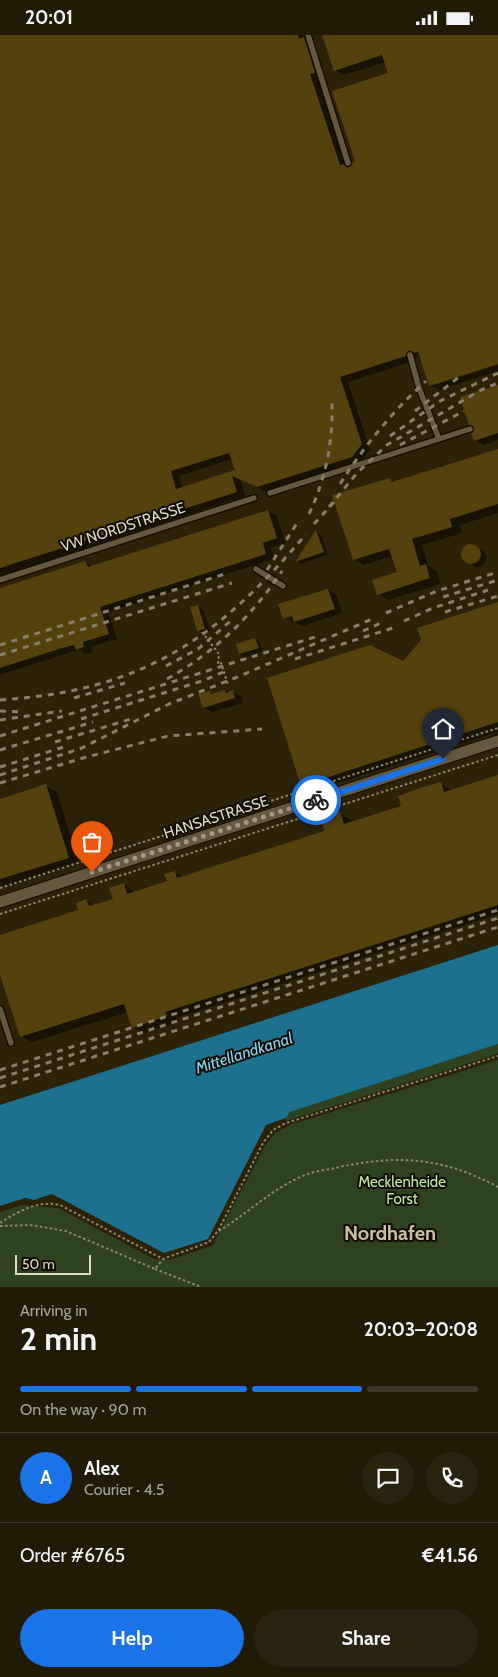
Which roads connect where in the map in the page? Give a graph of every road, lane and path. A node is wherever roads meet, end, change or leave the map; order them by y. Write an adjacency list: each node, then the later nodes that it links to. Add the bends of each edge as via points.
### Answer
1 (308, 35): 2 (lane)
2 (348, 163)
3 (410, 355): 5 (lane)
4 (470, 429): 5 (lane)
5 (439, 439): 6 (lane)
6 (270, 493)
7 (254, 498): 9 (lane, VW NORDSTRASSE)
8 (256, 569): 10 (lane)
9 (0, 580)
10 (283, 586)
11 (202, 632): 12 (path, via 220,654 218,664 221,663)
12 (228, 685)
13 (498, 728): 16 (path)
14 (498, 741): 17 (street, HANSASTRASSE)
15 (498, 755): 18 (path)
16 (0, 887)
17 (0, 902)
18 (0, 915)
19 (0, 1009): 20 (lane)
20 (11, 1043)
21 (498, 1056): 25 (path, via 286,1123 273,1130 263,1143)
22 (498, 1187): 25 (path, via 452,1167 411,1159 356,1163 306,1175 266,1197)
23 (0, 1223): 26 (path, via 14,1213 39,1203 55,1204)
24 (0, 1226): 27 (path, via 30,1225 66,1231)
25 (218, 1231): 26 (path, via 204,1246)
26 (163, 1259): 27 (path)
27 (155, 1269): 28 (path)
28 (201, 1287)

